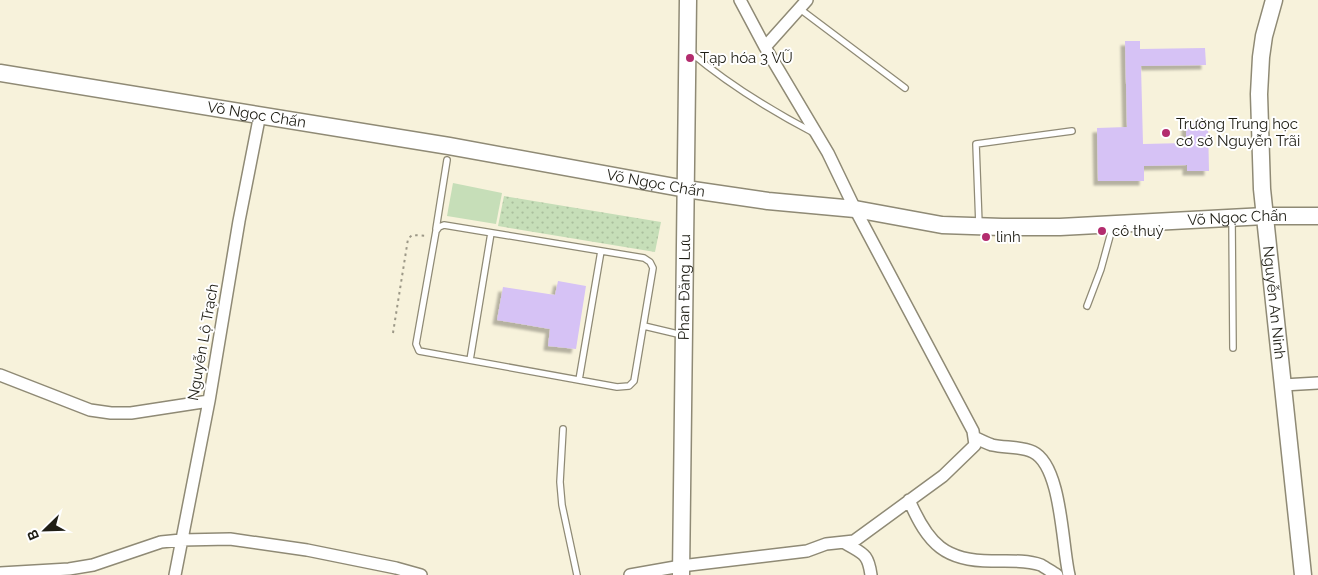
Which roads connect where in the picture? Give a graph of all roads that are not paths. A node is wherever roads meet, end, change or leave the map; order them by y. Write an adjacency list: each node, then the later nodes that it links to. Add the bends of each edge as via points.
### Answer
1 (688, 0): 6 (street, Phan Đăng Lưu)
2 (740, 0): 5 (street)
3 (1274, 0): 15 (street, Nguyễn An Ninh, via 1264,36 1259,94)
4 (803, 4): 5 (street); 8 (lane)
5 (765, 47): 11 (street)
6 (687, 50): 11 (lane, via 771,110); 13 (street, Phan Đăng Lưu)
7 (0, 73): 9 (street, Võ Ngọc Chấn)
8 (905, 88)
9 (260, 114): 13 (street, Võ Ngọc Chấn); 32 (street, Nguyễn Lộ Trạch)
10 (1072, 131): 19 (lane, via 976,144)
11 (818, 135): 14 (street)
12 (447, 160): 21 (lane)
13 (686, 189): 14 (street, Võ Ngọc Chấn); 25 (street, Phan Đăng Lưu)
14 (855, 209): 19 (street, Võ Ngọc Chấn, via 942,225); 34 (street)
15 (1264, 216): 16 (street, Võ Ngọc Chấn); 17 (street, Võ Ngọc Chấn); 31 (street, Nguyễn An Ninh)
16 (1318, 216)
17 (1232, 218): 18 (street, Võ Ngọc Chấn); 26 (lane)
18 (1113, 225): 19 (street, Võ Ngọc Chấn); 23 (lane, via 1102,269)
19 (979, 227)
20 (491, 233): 21 (lane, via 444,225); 22 (lane); 27 (lane)
21 (435, 234): 27 (lane, via 416,344 419,351)
22 (601, 251): 24 (lane, via 644,258 650,262 653,268); 29 (lane)
23 (1087, 306)
24 (644, 326): 25 (lane); 29 (lane, via 634,381 629,386)
25 (684, 335): 38 (street, Phan Đăng Lưu)
26 (1233, 348)
27 (470, 360): 29 (lane)
28 (0, 375): 32 (street, via 90,410 111,413)
29 (579, 380)
30 (1318, 383): 31 (street)
31 (1283, 385): 47 (street, Nguyễn An Ninh)
32 (209, 401): 36 (street, Nguyễn Lộ Trạch)
33 (563, 429): 42 (lane, via 562,505)
34 (974, 437): 35 (street, via 975,445 943,476); 46 (street, via 992,445 1034,452 1042,459 1056,491)
35 (909, 500): 37 (street, via 854,541); 45 (street, via 923,530 949,554 980,561 1040,565)
36 (181, 540): 39 (street, via 156,543 93,565); 40 (street, Nguyễn Lộ Trạch); 41 (street, via 230,539 297,548)
37 (845, 543): 38 (street); 44 (street, via 864,554 869,561)
38 (681, 570): 43 (street)
39 (0, 573)
40 (175, 575)
41 (421, 575)
42 (577, 575)
43 (630, 575)
44 (871, 575)
45 (1057, 575)
46 (1069, 575)
47 (1303, 575)

